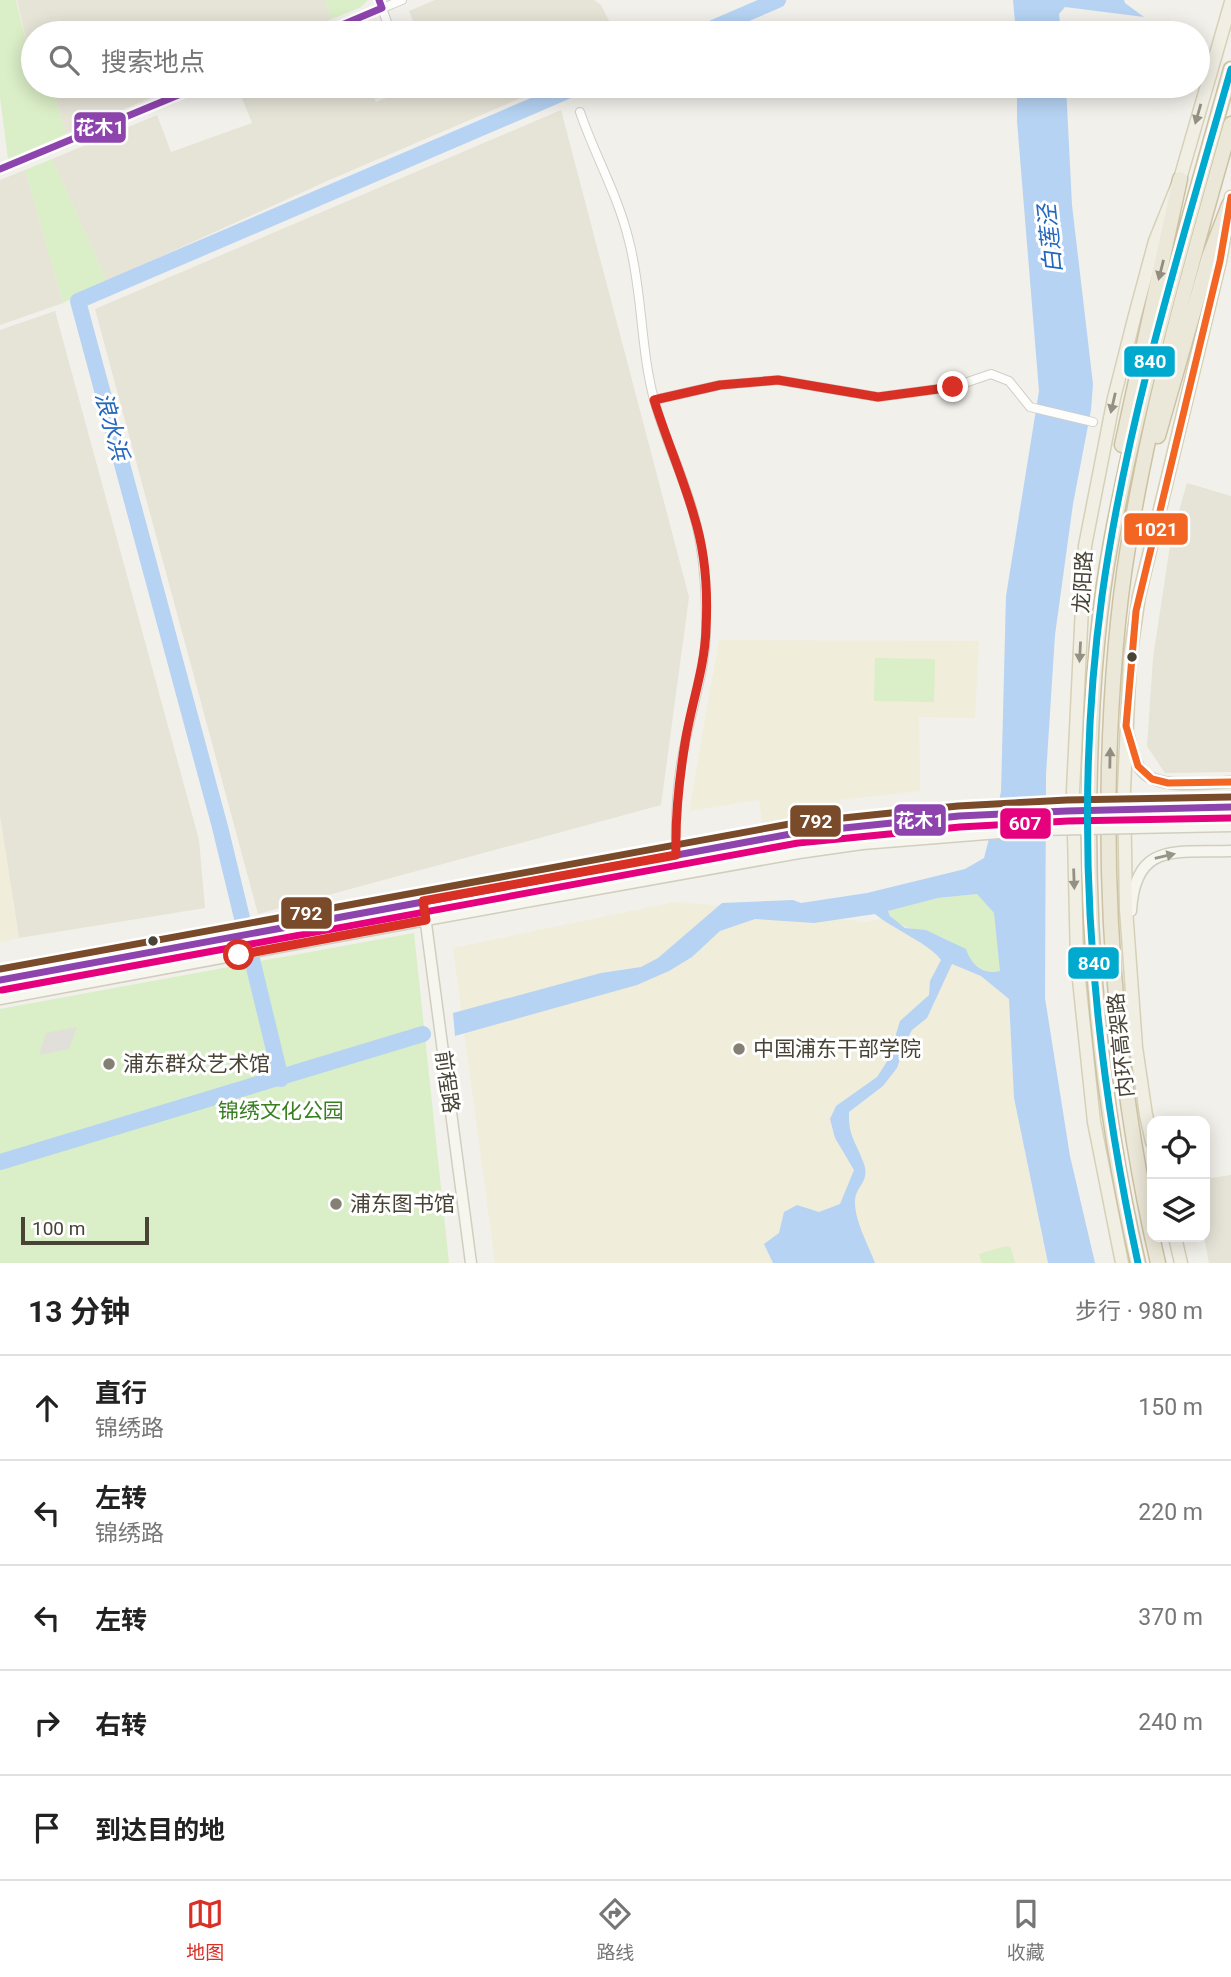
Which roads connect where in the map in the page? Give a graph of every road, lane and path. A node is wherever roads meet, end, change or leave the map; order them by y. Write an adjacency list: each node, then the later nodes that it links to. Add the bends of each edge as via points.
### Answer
1 (402, 0): 3 (street)
2 (1231, 2): 7 (main road, 龙阳路, one-way to 7)
3 (380, 4): 4 (street); 5 (street)
4 (347, 21)
5 (386, 21)
6 (1231, 69): 14 (highway, 内环高架路)
7 (1210, 75)
8 (171, 98): 12 (street)
9 (1203, 98): 13 (main road, 龙阳路, one-way to 13)
10 (580, 112): 16 (street, via 617,197 630,242)
11 (1231, 124): 14 (highway, 内环高架路)
12 (0, 169)
13 (1180, 179): 18 (highway, one-way to 18, via 1128,411); 37 (main road, 龙阳路, one-way to 37, via 1155,241 1134,319 1098,471 1084,559 1073,791 1076,949 1094,1122)
14 (1204, 193): 18 (highway, 内环高架路, via 1147,378); 19 (highway, 内环高架路)
15 (1230, 202): 19 (highway, via 1209,257); 20 (main road, via 1136,611)
16 (654, 400): 17 (street, via 720,385 778,380 878,397 953,387 990,374 1009,381 1030,407); 25 (street, via 695,518 705,572 706,629 701,676 685,741)
17 (1093, 422)
18 (1111, 543): 38 (highway, 内环高架路, via 1091,724 1090,912 1110,1119)
19 (1128, 545): 32 (highway, 内环高架路, one-way to 19, via 1116,1005 1108,861 1113,673)
20 (1126, 726): 21 (main road, via 1139,766 1152,779); 29 (main road, via 1124,860)
21 (1231, 782)
22 (1231, 807): 25 (main road, bridge, via 1036,810 859,824)
23 (1231, 826): 27 (main road, bridge, via 920,837 799,853)
24 (1231, 851): 29 (main road, one-way to 24, via 1133,887 1142,868 1164,854)
25 (676, 855): 26 (main road)
26 (423, 901): 27 (main road, 前程路); 28 (main road)
27 (426, 920): 30 (main road); 36 (main road, 前程路)
28 (0, 980)
29 (1130, 981): 31 (main road)
30 (0, 999)
31 (1147, 1116)
32 (1138, 1168): 33 (highway); 39 (highway, 内环高架路)
33 (1147, 1199)
34 (1160, 1242): 40 (highway)
35 (1176, 1242): 41 (main road)
36 (471, 1263)
37 (1122, 1263)
38 (1138, 1263)
39 (1158, 1263)
40 (1166, 1263)
41 (1181, 1263)

